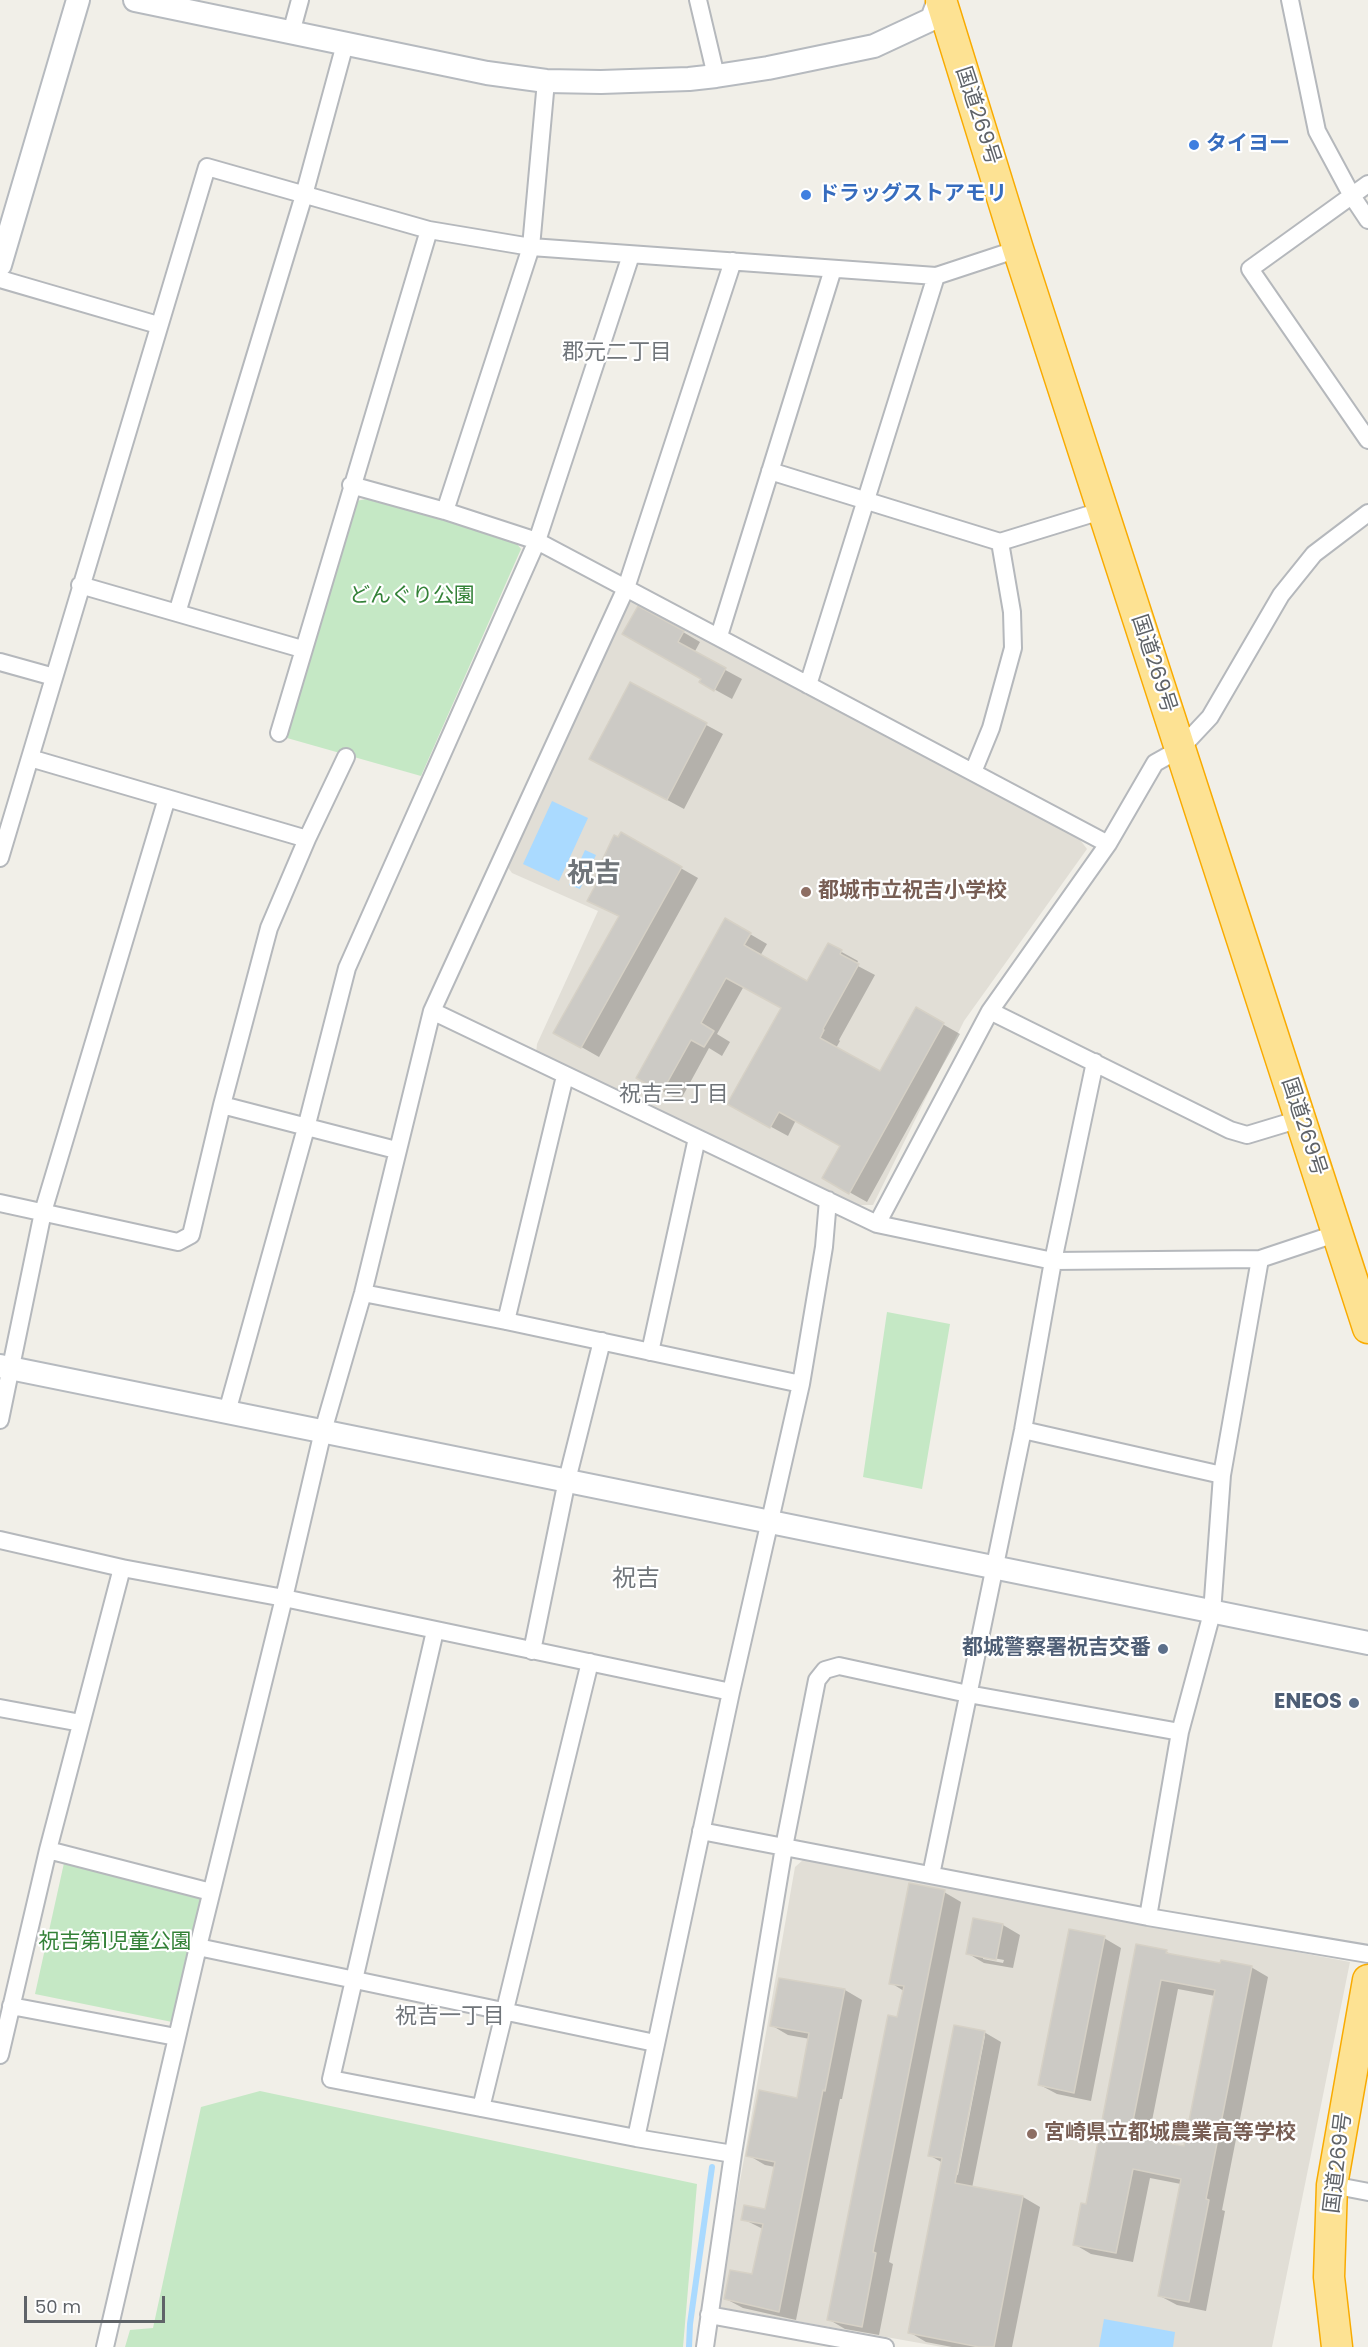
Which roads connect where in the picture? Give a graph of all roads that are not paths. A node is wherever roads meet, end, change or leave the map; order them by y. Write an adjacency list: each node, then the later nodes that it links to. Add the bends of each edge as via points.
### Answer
1 (78, 0): 20 (street)
2 (135, 0): 7 (street)
3 (300, 0): 7 (street)
4 (698, 0): 9 (street)
5 (940, 0): 9 (street, via 932,19 874,46); 17 (highway, 国道269号)
6 (1290, 0): 13 (street, via 1317,131)
7 (291, 33): 8 (street)
8 (345, 44): 10 (street); 12 (street)
9 (716, 76): 10 (street, via 654,81)
10 (546, 81): 16 (street)
11 (1368, 184): 13 (street)
12 (304, 195): 15 (street); 24 (street, via 207,167); 36 (street)
13 (1352, 196): 14 (street); 25 (street, via 1250,269)
14 (1368, 220)
15 (429, 230): 16 (street); 27 (street)
16 (531, 247): 18 (street); 30 (street)
17 (1018, 249): 22 (street); 29 (highway, 国道269号)
18 (631, 255): 19 (street); 32 (street)
19 (733, 261): 21 (street); 35 (street)
20 (0, 266)
21 (833, 269): 22 (street); 26 (street)
22 (936, 276): 28 (street)
23 (0, 279): 24 (street)
24 (158, 325): 34 (street)
25 (1368, 440)
26 (770, 471): 28 (street); 37 (street)
27 (351, 486): 30 (street); 38 (street)
28 (866, 502): 33 (street); 41 (street)
29 (1104, 510): 33 (street); 43 (highway, 国道269号)
30 (445, 512): 32 (street)
31 (1368, 513): 43 (street, via 1314,554 1281,595 1210,717)
32 (537, 541): 35 (street); 57 (street, via 347,968)
33 (1000, 542): 46 (street, via 1012,612 1013,648 992,728)
34 (81, 585): 36 (street); 40 (street)
35 (626, 588): 37 (street); 51 (street)
36 (177, 613): 38 (street)
37 (719, 636): 41 (street)
38 (302, 650): 42 (street)
39 (0, 662): 40 (street)
40 (54, 678): 45 (street)
41 (808, 685): 46 (street)
42 (279, 733)
43 (1180, 749): 49 (street, via 1155,763); 56 (highway, 国道269号)
44 (346, 757): 48 (street)
45 (30, 758): 47 (street); 50 (street)
46 (973, 772): 49 (street)
47 (167, 798): 48 (street); 62 (street)
48 (307, 839): 55 (street, via 269,928)
49 (1108, 844): 52 (street)
50 (0, 858)
51 (432, 1011): 54 (street); 59 (street)
52 (990, 1011): 53 (street); 63 (street)
53 (1095, 1062): 56 (street, via 1230,1130 1247,1134); 66 (street)
54 (565, 1076): 58 (street); 68 (street)
55 (222, 1105): 57 (street); 62 (street, via 190,1235 178,1242)
56 (1300, 1119): 64 (highway, 国道269号)
57 (306, 1128): 59 (street); 74 (street)
58 (697, 1138): 60 (street); 71 (street)
59 (396, 1150): 67 (street)
60 (828, 1200): 63 (street); 73 (street)
61 (0, 1203): 62 (street)
62 (43, 1212): 72 (street)
63 (877, 1224): 66 (street)
64 (1338, 1233): 65 (street); 69 (highway, 国道269号)
65 (1260, 1259): 66 (street); 78 (street)
66 (1053, 1261): 76 (street)
67 (363, 1293): 68 (street); 77 (street)
68 (506, 1321): 70 (street)
69 (1368, 1328)
70 (602, 1341): 71 (street); 79 (street)
71 (650, 1352): 73 (street)
72 (5, 1368): 74 (street); 75 (street)
73 (801, 1384): 80 (street)
74 (227, 1412): 77 (street)
75 (0, 1420)
76 (1023, 1430): 78 (street); 83 (street)
77 (323, 1431): 79 (street); 84 (street)
78 (1222, 1475): 85 (street)
79 (567, 1480): 80 (street); 88 (street)
80 (769, 1523): 83 (street); 90 (street)
81 (0, 1540): 82 (street)
82 (122, 1568): 84 (street); 93 (street)
83 (994, 1568): 85 (street); 91 (street)
84 (284, 1598): 86 (street); 99 (street)
85 (1212, 1613): 87 (street); 94 (street)
86 (435, 1631): 88 (street); 103 (street)
87 (1368, 1643)
88 (532, 1651): 89 (street)
89 (590, 1662): 90 (street); 106 (street)
90 (731, 1692): 95 (street)
91 (968, 1694): 94 (street); 96 (street, via 839,1666 825,1670 817,1680); 98 (street)
92 (0, 1708): 93 (street)
93 (81, 1723): 97 (street)
94 (1180, 1732): 100 (street)
95 (701, 1831): 96 (street); 108 (street)
96 (784, 1847): 98 (street); 112 (street)
97 (48, 1850): 99 (street); 105 (street)
98 (931, 1875): 100 (street)
99 (211, 1892): 101 (street)
100 (1148, 1917): 102 (street)
101 (198, 1947): 103 (street); 107 (street)
102 (1368, 1954)
103 (353, 1980): 106 (street); 110 (street, via 331,2079)
104 (1368, 1980): 113 (highway, 国道269号)
105 (11, 2006): 107 (street); 109 (street)
106 (504, 2011): 108 (street); 110 (street)
107 (176, 2037): 116 (street)
108 (655, 2043): 111 (street)
109 (0, 2055)
110 (481, 2108): 111 (street)
111 (636, 2138): 112 (street)
112 (733, 2154): 115 (street)
113 (1332, 2185): 114 (street); 119 (highway, 国道269号, via 1329,2277)
114 (1368, 2192)
115 (709, 2315): 117 (street); 118 (street)
116 (105, 2347)
117 (705, 2347)
118 (885, 2347)
119 (1337, 2347)

